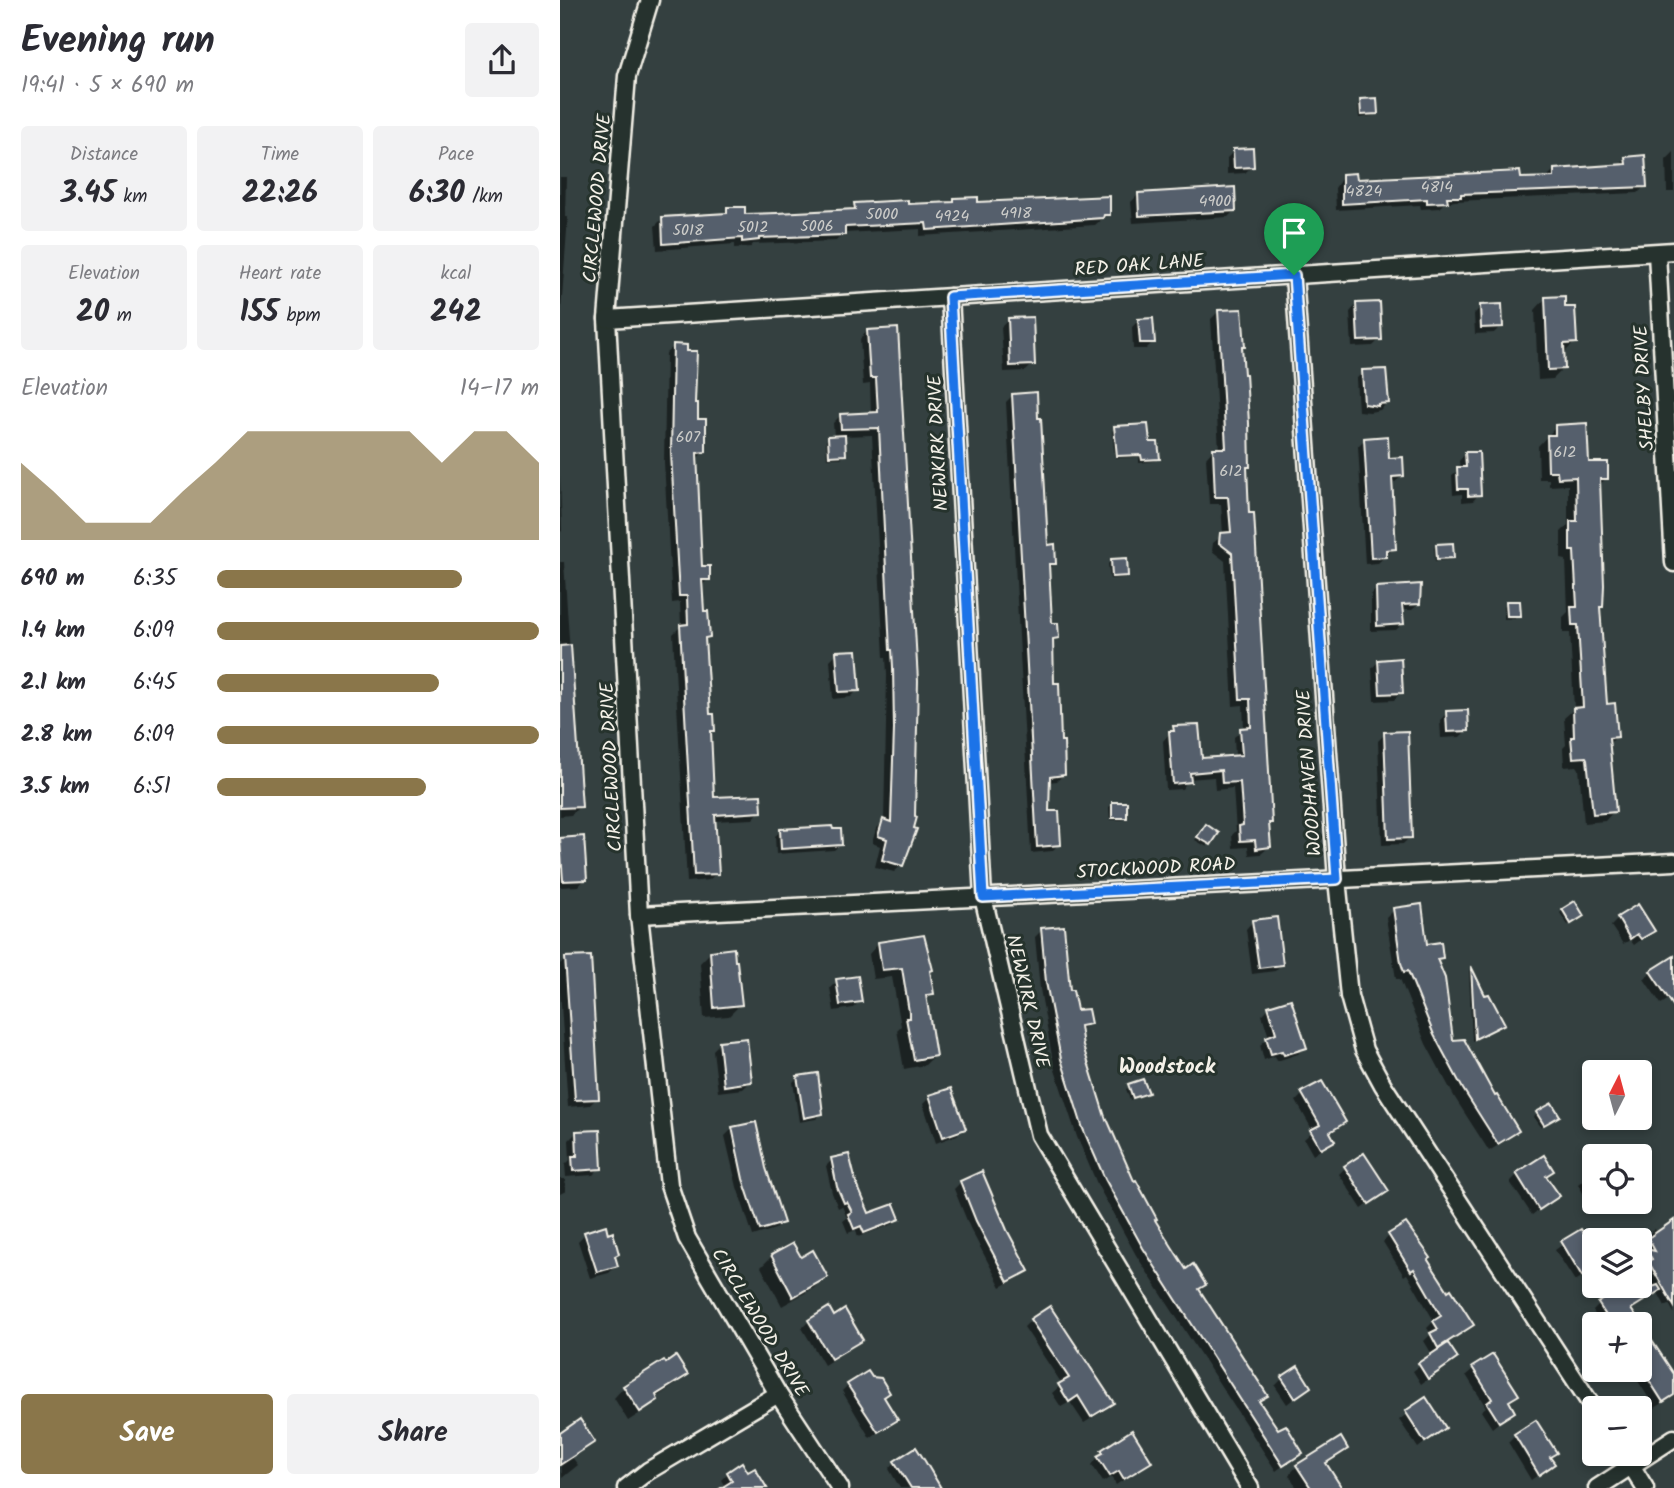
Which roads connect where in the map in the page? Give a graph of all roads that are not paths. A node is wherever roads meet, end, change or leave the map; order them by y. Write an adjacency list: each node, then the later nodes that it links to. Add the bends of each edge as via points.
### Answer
1 (650, 0): 6 (street, CIRCLEWOOD DRIVE, via 627,76)
2 (1674, 251): 3 (street, RED OAK LANE)
3 (1657, 253): 4 (street, RED OAK LANE); 7 (street, SHELBY DRIVE)
4 (1294, 275): 5 (street, RED OAK LANE); 9 (street, WOODHAVEN DRIVE)
5 (950, 297): 6 (street, RED OAK LANE); 10 (street, NEWKIRK DRIVE)
6 (607, 319): 11 (street, CIRCLEWOOD DRIVE)
7 (1674, 563)
8 (1674, 862): 9 (street, STOCKWOOD ROAD)
9 (1337, 879): 10 (street, STOCKWOOD ROAD); 13 (street, WOODHAVEN DRIVE, via 1349,996 1364,1050)
10 (983, 897): 11 (street, STOCKWOOD ROAD); 20 (street, NEWKIRK DRIVE, via 1039,1135)
11 (639, 915): 12 (street, CIRCLEWOOD DRIVE, via 669,1185 687,1238)
12 (778, 1394): 18 (street); 19 (street, CIRCLEWOOD DRIVE)
13 (1586, 1396)
14 (1674, 1438): 15 (street)
15 (1652, 1449)
16 (1622, 1466): 21 (street)
17 (1631, 1466): 22 (street)
18 (626, 1488)
19 (840, 1488)
20 (1250, 1488)
21 (1597, 1488)
22 (1645, 1488)

